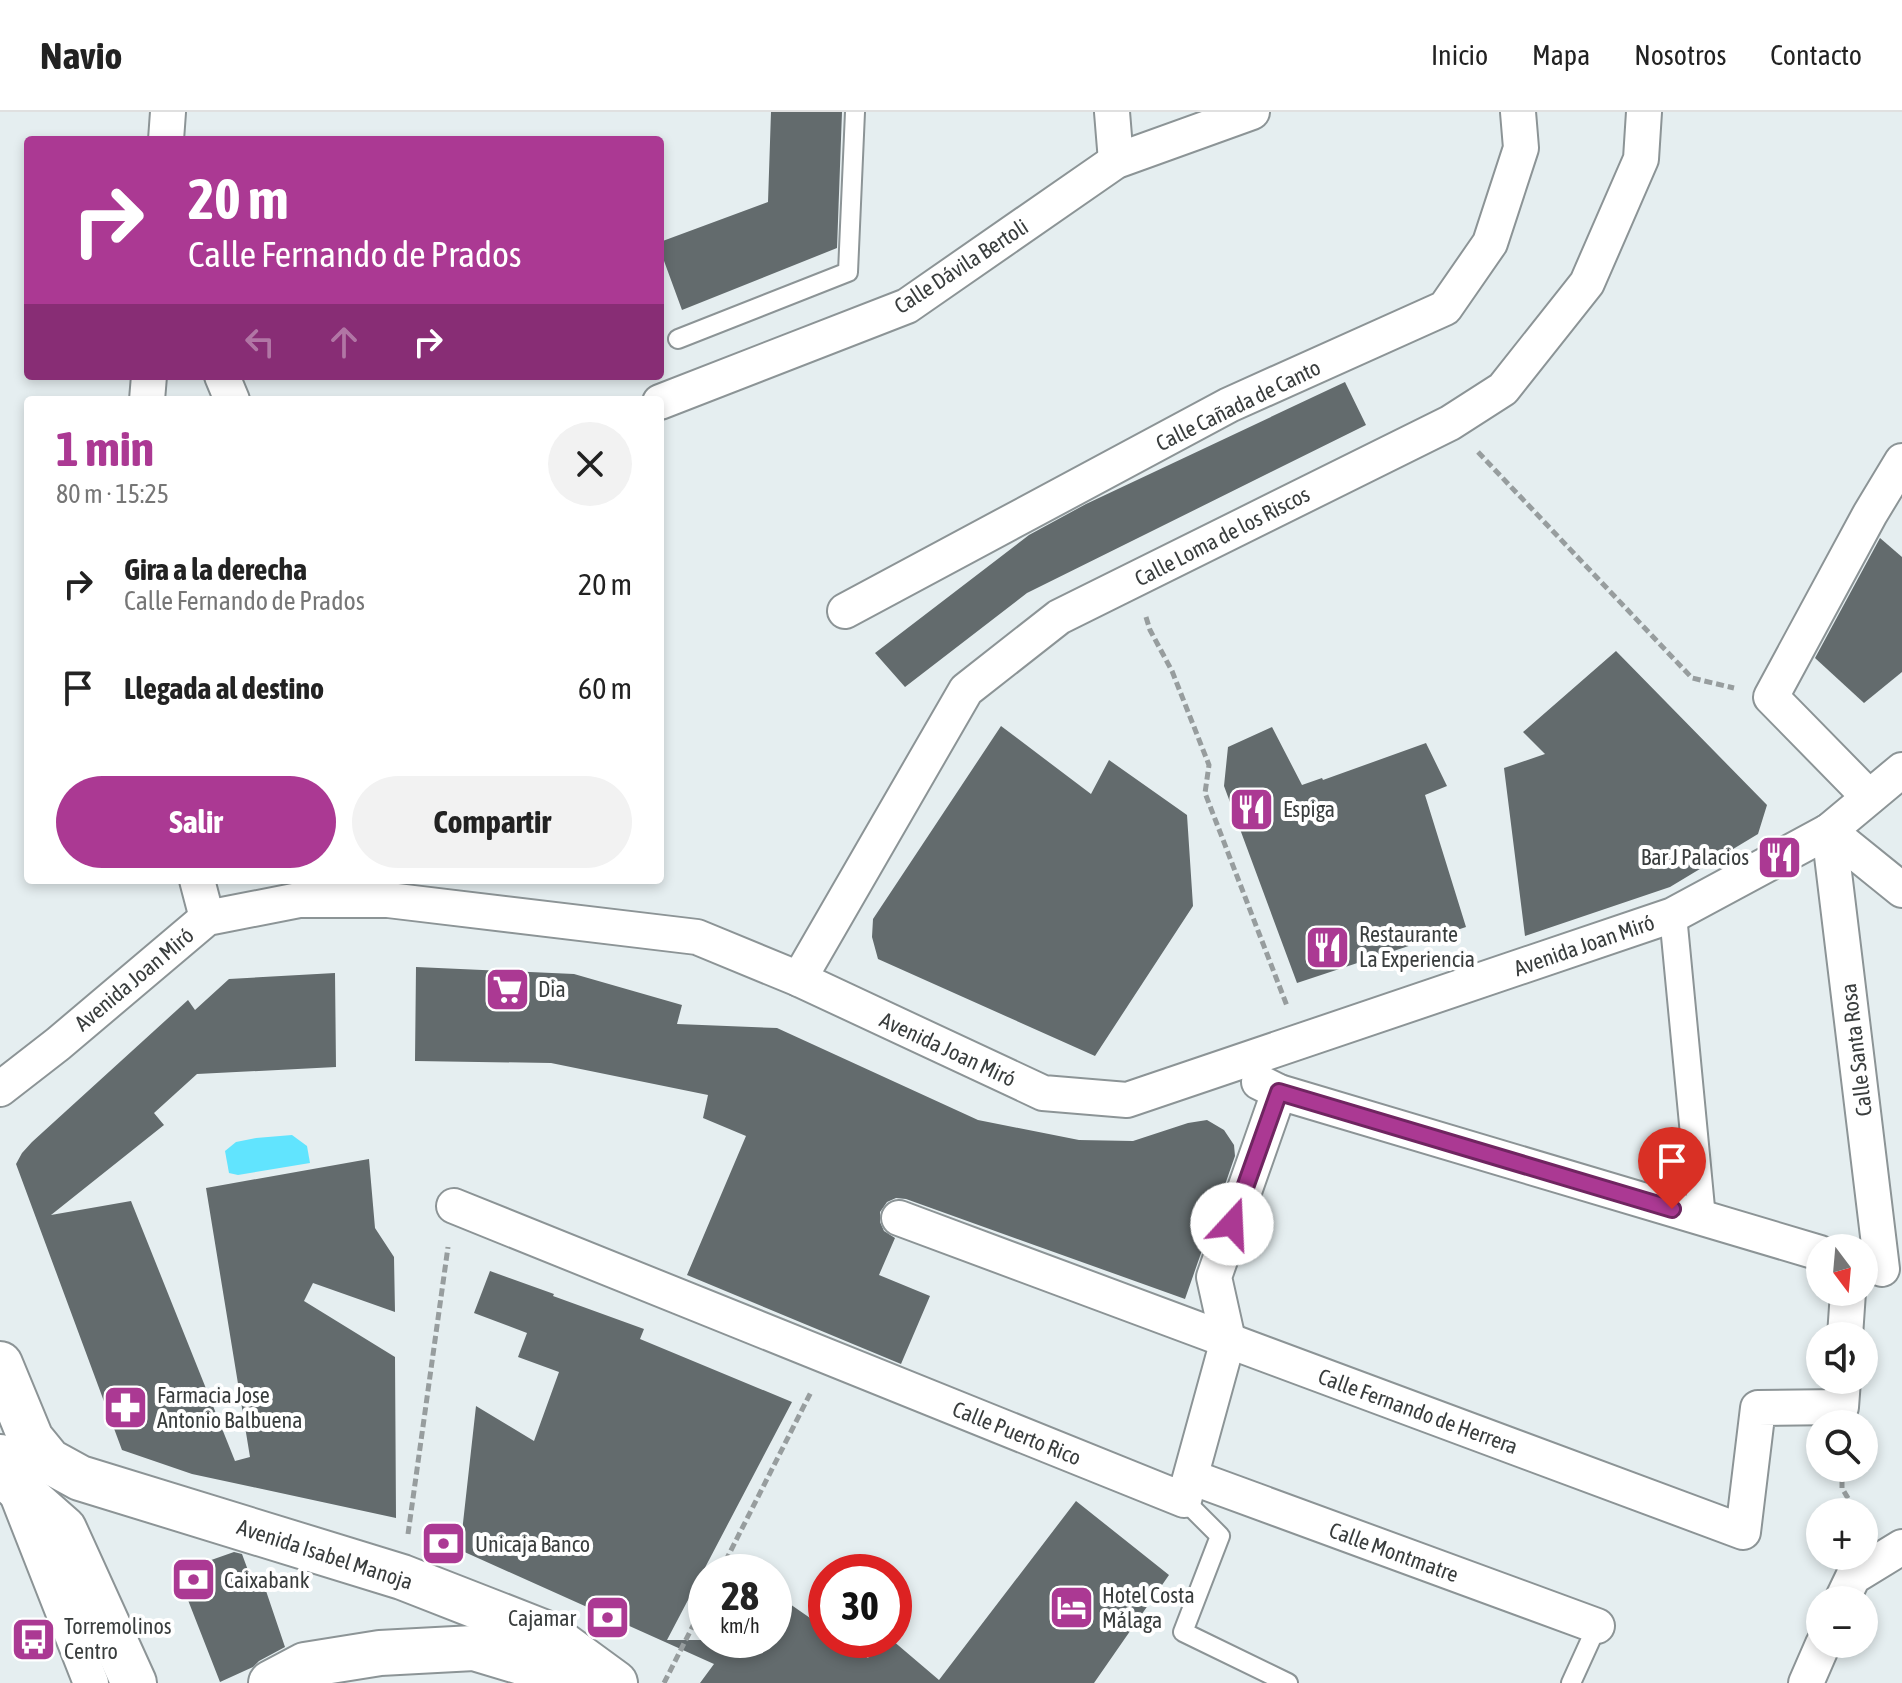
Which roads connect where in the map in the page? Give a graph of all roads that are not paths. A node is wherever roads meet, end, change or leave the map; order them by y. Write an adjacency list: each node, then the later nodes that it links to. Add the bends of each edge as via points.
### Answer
1 (855, 112): 7 (lane, via 848,272)
2 (1112, 112): 6 (street)
3 (1252, 112): 6 (street, Calle Dávila Bertoli)
4 (1518, 112): 10 (street, Calle Cañada de Canto, via 1521,148 1490,243 1445,308 1229,405)
5 (1644, 112): 18 (street, Calle Loma de los Riscos, via 1641,159 1587,283 1503,389 1450,423 1059,617 966,690)
6 (1116, 161): 8 (street, Calle Dávila Bertoli, via 907,306)
7 (678, 339)
8 (664, 400)
9 (1902, 461): 12 (street, via 1771,697)
10 (845, 611)
11 (1902, 770): 12 (street, Avenida Joan Miró)
12 (1869, 797): 13 (street, Avenida Joan Miró)
13 (1829, 831): 15 (street); 16 (street, Avenida Joan Miró); 26 (street, Calle Santa Rosa)
14 (198, 884): 17 (street)
15 (1902, 890)
16 (1673, 915): 19 (street, Avenida Joan Miró); 24 (street)
17 (207, 918): 18 (street, Avenida Joan Miró, via 299,900 388,900 697,937); 20 (street, Avenida Joan Miró)
18 (799, 979): 19 (street, Avenida Joan Miró, via 1043,1093 1127,1100)
19 (1226, 1066): 21 (street)
20 (0, 1089)
21 (1279, 1092): 24 (street); 27 (street, via 1214,1277)
22 (454, 1206): 31 (street, Calle Puerto Rico, via 829,1357)
23 (899, 1218): 27 (street, Calle Fernando de Herrera)
24 (1702, 1218): 25 (street)
25 (1806, 1249)
26 (1883, 1270)
27 (1228, 1340): 29 (street, Calle Fernando de Herrera, via 1743,1532 1758,1408); 31 (street)
28 (0, 1364): 30 (main road)
29 (1836, 1394)
30 (14, 1460): 36 (street); 37 (main road, via 64,1529); 40 (main road, Avenida Isabel Manoja, via 49,1461 80,1478 402,1577 548,1634)
31 (1187, 1488): 34 (street, Calle Montmatre); 41 (lane, via 1220,1536 1183,1632)
32 (1902, 1547): 33 (street, via 1853,1577)
33 (1849, 1586)
34 (1597, 1626): 42 (lane)
35 (1817, 1658): 43 (street)
36 (91, 1683)
37 (134, 1683)
38 (271, 1683): 39 (main road, via 305,1665 380,1653 474,1648)
39 (583, 1683)
40 (615, 1683)
41 (1288, 1683)
42 (1571, 1683)
43 (1806, 1683)

